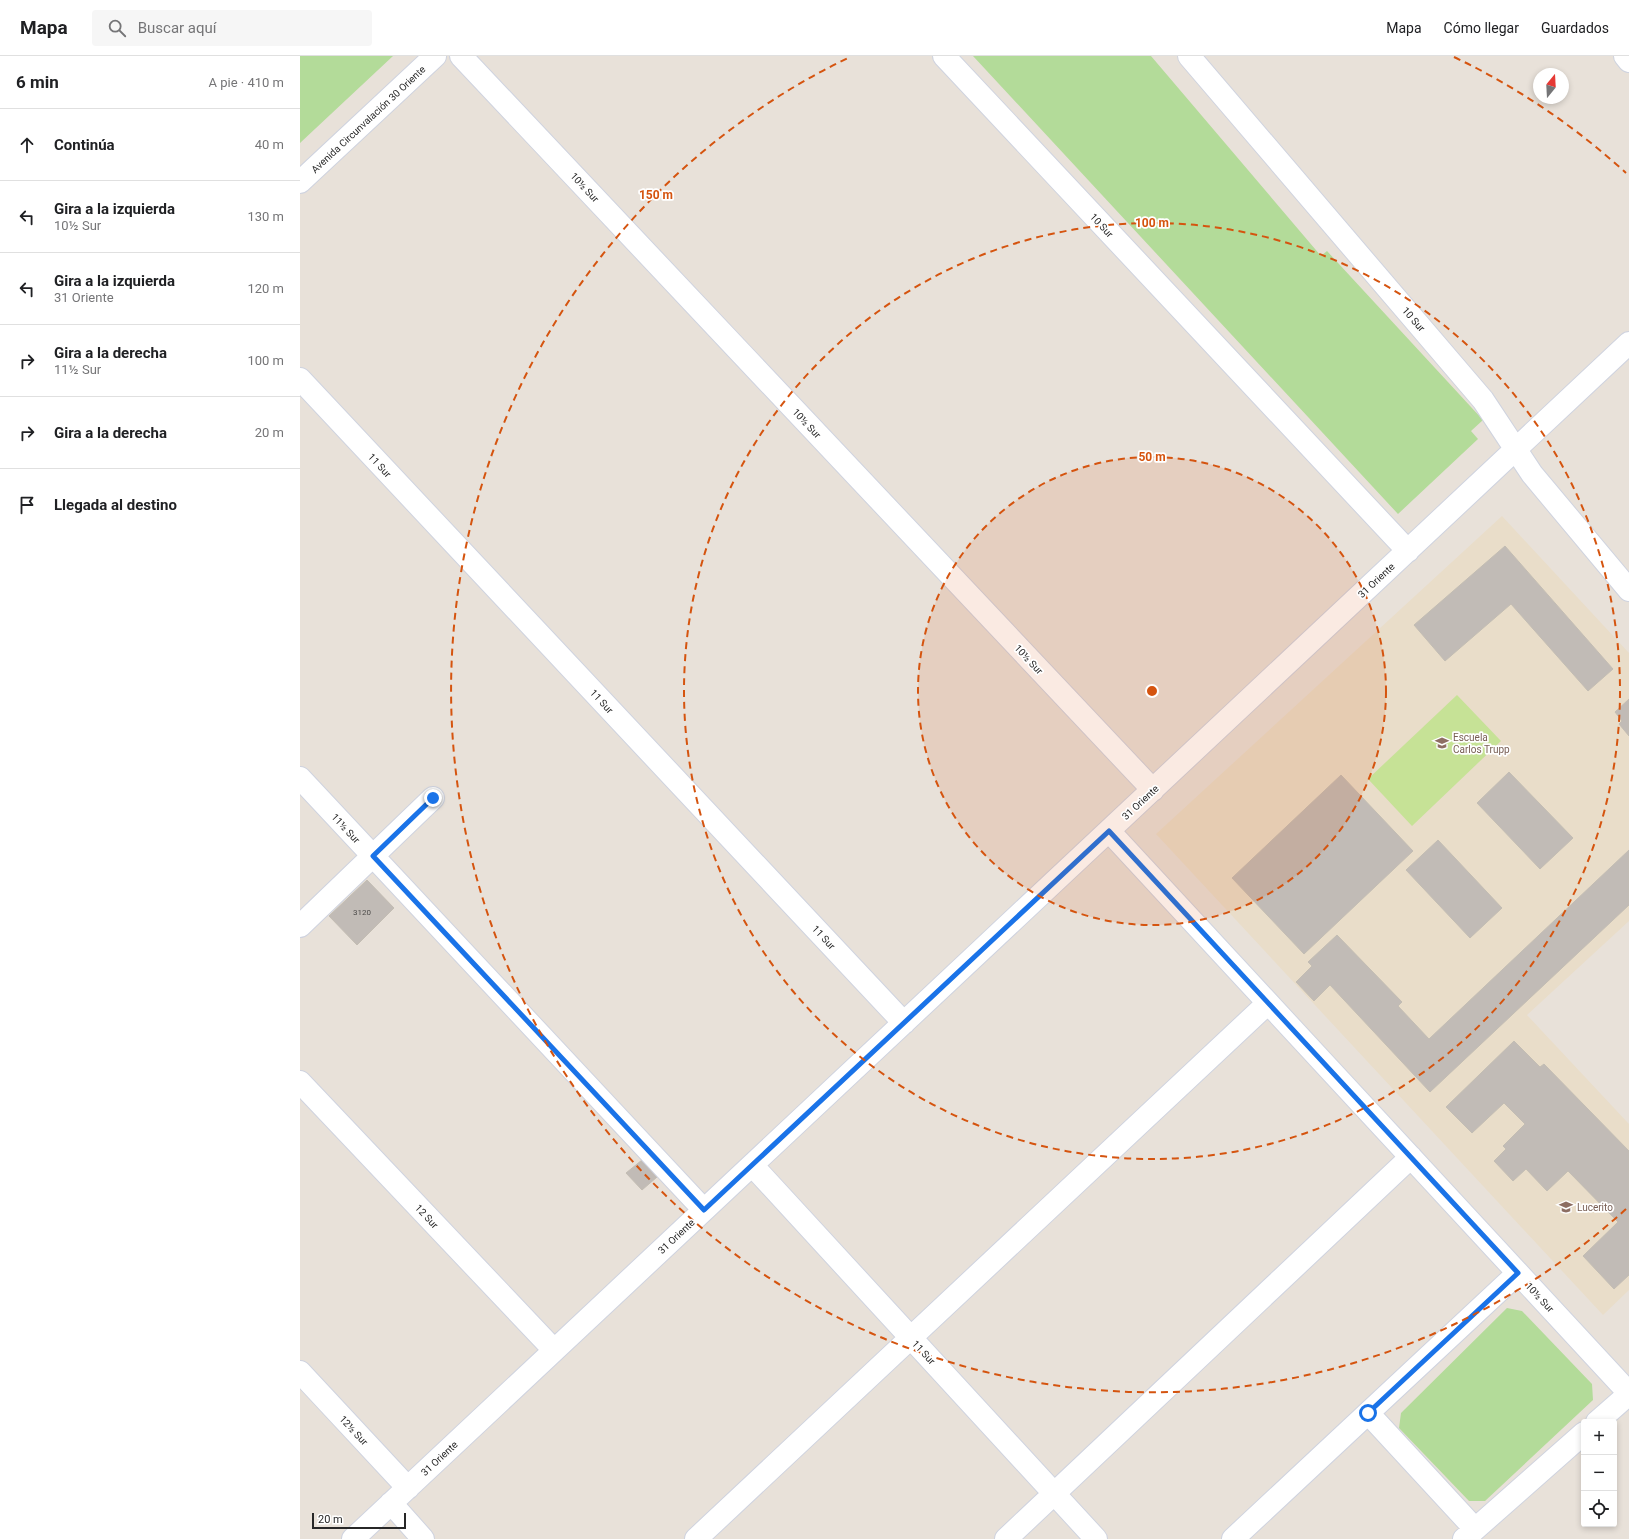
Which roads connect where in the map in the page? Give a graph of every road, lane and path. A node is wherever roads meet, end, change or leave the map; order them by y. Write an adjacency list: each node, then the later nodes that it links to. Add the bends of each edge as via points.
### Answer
1 (435, 56): 7 (street, Avenida Circunvalación 30 Oriente)
2 (461, 56): 14 (street, 10½ Sur)
3 (944, 56): 11 (street, 10 Sur)
4 (1189, 56): 10 (street, 10 Sur, via 1483,400)
5 (1625, 56): 6 (street)
6 (1629, 61)
7 (300, 182)
8 (1629, 343): 10 (street, 31 Oriente)
9 (300, 379): 20 (street, 11 Sur)
10 (1516, 449): 11 (street, 31 Oriente); 12 (street, 10 Sur, via 1532,474)
11 (1408, 551): 14 (street, 31 Oriente)
12 (1629, 590)
13 (300, 778): 17 (street, 11½ Sur)
14 (1152, 790): 16 (street, 31 Oriente)
15 (433, 798): 17 (street)
16 (1109, 831): 19 (street, 10½ Sur); 20 (street, 31 Oriente)
17 (373, 856): 18 (street); 24 (street, 11½ Sur)
18 (300, 926)
19 (1268, 1003): 22 (street, 10½ Sur); 26 (street)
20 (904, 1022): 23 (street, 31 Oriente)
21 (300, 1082): 27 (street, 12 Sur)
22 (1411, 1157): 25 (street, 10½ Sur); 34 (street)
23 (752, 1165): 24 (street, 31 Oriente); 26 (street, 11 Sur)
24 (704, 1210): 27 (street, 31 Oriente)
25 (1518, 1273): 29 (street, 10½ Sur); 30 (street)
26 (911, 1338): 34 (street, 11 Sur); 39 (street)
27 (554, 1350): 33 (street, 31 Oriente)
28 (300, 1372): 33 (street, 12½ Sur)
29 (1629, 1393): 31 (street)
30 (1368, 1413): 36 (street); 42 (street)
31 (1600, 1419)
32 (1581, 1436): 36 (street)
33 (408, 1488): 35 (street, 31 Oriente)
34 (1054, 1494): 40 (street); 41 (street, 11 Sur)
35 (391, 1503): 37 (street, 31 Oriente); 38 (street)
36 (1469, 1534)
37 (353, 1539)
38 (423, 1539)
39 (696, 1539)
40 (1006, 1539)
41 (1096, 1539)
42 (1233, 1539)

